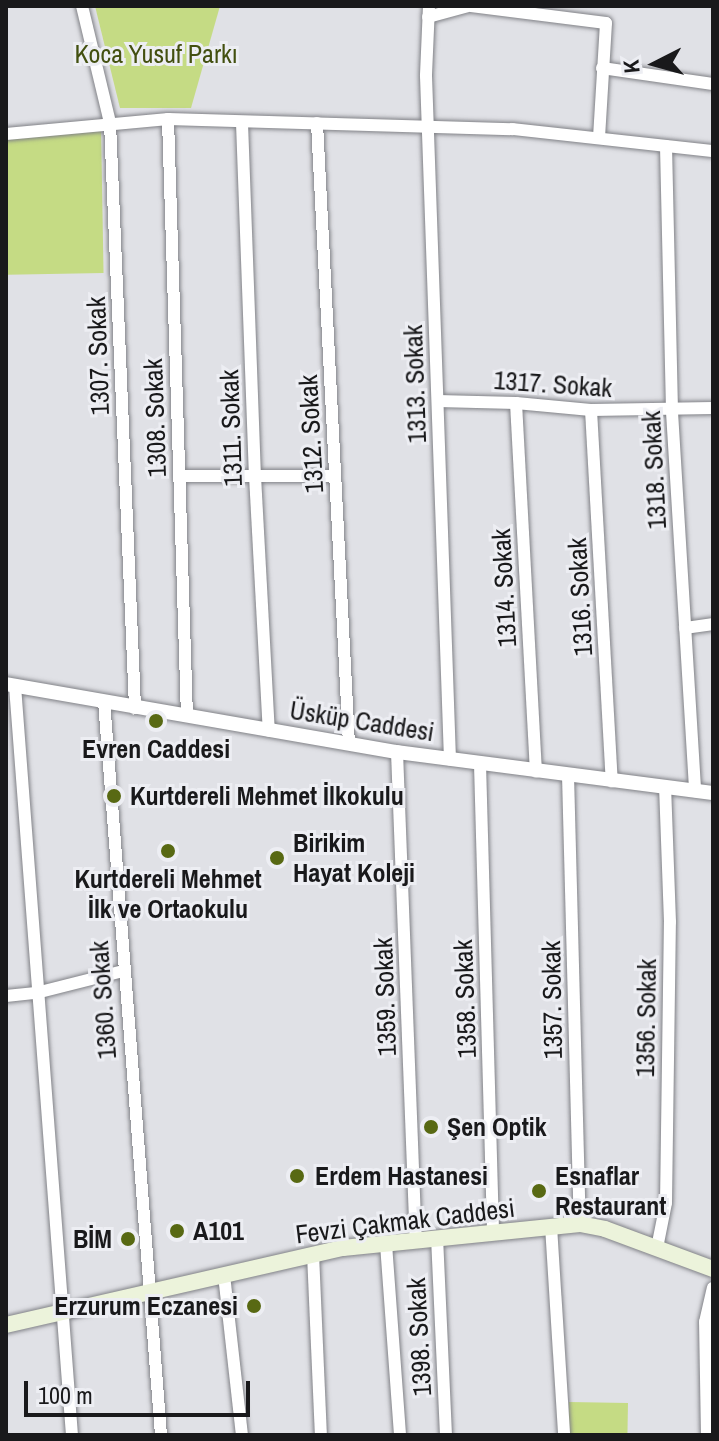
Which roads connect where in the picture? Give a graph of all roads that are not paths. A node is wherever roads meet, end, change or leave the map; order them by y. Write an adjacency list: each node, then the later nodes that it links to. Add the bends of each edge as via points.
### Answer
1 (82, 6): 7 (street, 1307. Sokak)
2 (469, 6): 3 (street); 4 (street, via 606,23)
3 (429, 11): 10 (street, 1313. Sokak)
4 (602, 68): 5 (street); 12 (street)
5 (713, 84)
6 (168, 119): 7 (street); 8 (street); 20 (street, 1308. Sokak)
7 (110, 123): 11 (street); 27 (street, 1307. Sokak)
8 (242, 123): 9 (street); 21 (street, 1311. Sokak)
9 (317, 123): 10 (street); 22 (street, 1312. Sokak)
10 (428, 126): 12 (street); 15 (street, 1313. Sokak)
11 (6, 134)
12 (599, 137): 13 (street)
13 (666, 146): 14 (street); 19 (street, 1318. Sokak)
14 (713, 151)
15 (438, 401): 16 (street, 1317. Sokak); 32 (street, 1313. Sokak)
16 (516, 403): 18 (street, 1317. Sokak); 34 (street, 1314. Sokak)
17 (713, 408): 19 (street, 1317. Sokak)
18 (591, 410): 19 (street, 1317. Sokak); 36 (street, 1316. Sokak)
19 (672, 412): 24 (street, 1318. Sokak)
20 (179, 476): 21 (street); 28 (street, 1308. Sokak)
21 (255, 476): 22 (street); 29 (street, 1311. Sokak)
22 (335, 476): 30 (street, 1312. Sokak)
23 (713, 624): 24 (street)
24 (685, 628): 38 (street, 1318. Sokak)
25 (11, 685): 26 (street, Üsküp Caddesi); 41 (street)
26 (104, 701): 27 (street, Üsküp Caddesi); 40 (street, 1360. Sokak)
27 (135, 708): 28 (street, Üsküp Caddesi)
28 (187, 716): 29 (street, Üsküp Caddesi)
29 (269, 731): 30 (street, Üsküp Caddesi)
30 (349, 743): 31 (street, Üsküp Caddesi)
31 (397, 752): 32 (street, Üsküp Caddesi); 47 (street, 1359. Sokak)
32 (450, 760): 33 (street, Üsküp Caddesi)
33 (480, 764): 34 (street, Üsküp Caddesi); 45 (street, 1358. Sokak)
34 (536, 771): 35 (street, Üsküp Caddesi)
35 (568, 775): 36 (street, Üsküp Caddesi); 43 (street, 1357. Sokak)
36 (612, 781): 37 (street, Üsküp Caddesi)
37 (665, 787): 38 (street, Üsküp Caddesi); 49 (street, 1356. Sokak, via 670,922 666,1203)
38 (695, 791): 39 (street, Üsküp Caddesi)
39 (713, 793)
40 (123, 971): 41 (street); 54 (street, 1360. Sokak)
41 (36, 993): 42 (street); 55 (street)
42 (6, 996)
43 (580, 1224): 44 (main road, Fevzi Çakmak Caddesi); 49 (main road, Fevzi Çakmak Caddesi)
44 (551, 1226): 45 (main road, Fevzi Çakmak Caddesi); 63 (street)
45 (493, 1233): 46 (main road, Fevzi Çakmak Caddesi)
46 (437, 1237): 47 (main road, Fevzi Çakmak Caddesi); 62 (street, 1398. Sokak)
47 (416, 1240): 48 (main road, Fevzi Çakmak Caddesi)
48 (386, 1244): 50 (main road, Fevzi Çakmak Caddesi); 61 (street)
49 (657, 1248): 51 (main road, Fevzi Çakmak Caddesi)
50 (313, 1254): 52 (main road, Fevzi Çakmak Caddesi); 60 (street)
51 (713, 1269)
52 (224, 1275): 54 (main road, Fevzi Çakmak Caddesi); 59 (street)
53 (713, 1288): 64 (street, via 705,1322)
54 (149, 1295): 55 (main road, Fevzi Çakmak Caddesi); 58 (street, 1360. Sokak)
55 (61, 1312): 56 (main road, Fevzi Çakmak Caddesi); 57 (street)
56 (6, 1325)
57 (72, 1435)
58 (161, 1435)
59 (242, 1435)
60 (321, 1435)
61 (400, 1435)
62 (446, 1435)
63 (564, 1435)
64 (707, 1435)

